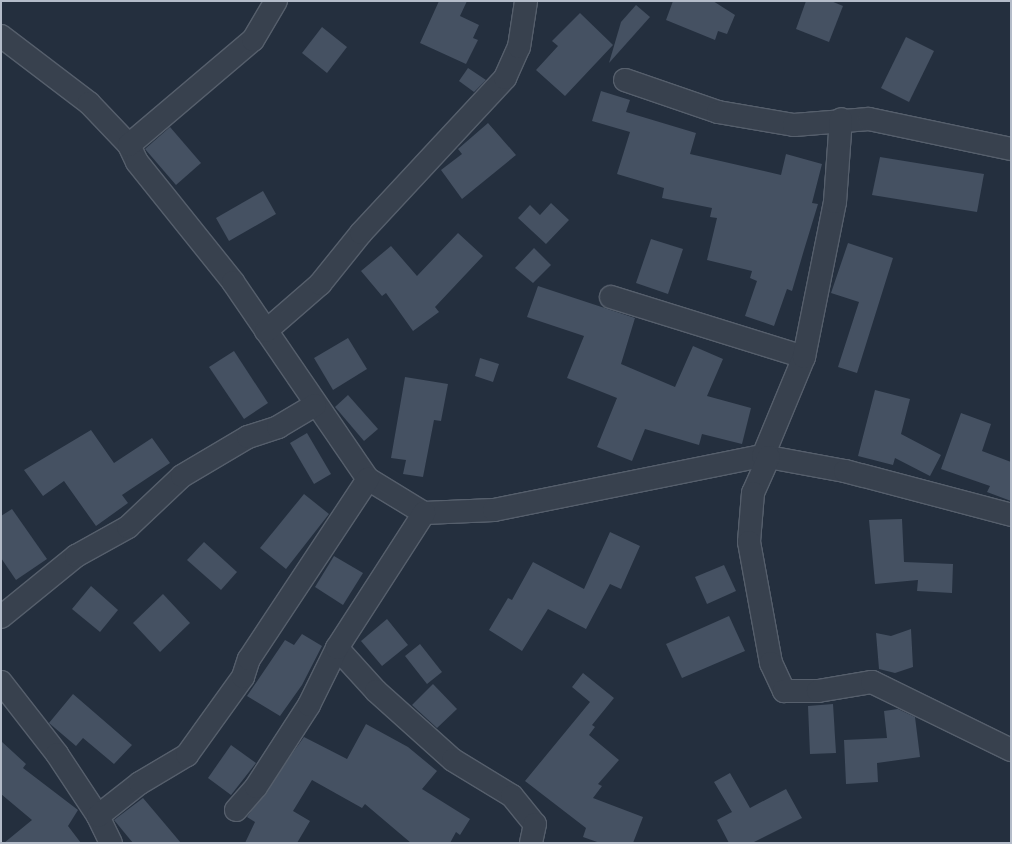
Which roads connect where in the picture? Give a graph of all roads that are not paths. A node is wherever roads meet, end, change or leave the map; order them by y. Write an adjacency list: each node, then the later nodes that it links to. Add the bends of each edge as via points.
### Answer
1 (276, 1): 6 (street, via 254,40)
2 (526, 1): 9 (street, via 519,47 505,78 361,233 320,284)
3 (1, 36): 6 (street, via 89,103)
4 (625, 80): 5 (street, via 718,112 794,125)
5 (841, 119): 7 (street, via 869,119); 10 (street, via 835,202)
6 (130, 145): 9 (street, via 137,162 233,282)
7 (1011, 149)
8 (611, 297): 10 (street)
9 (266, 331): 11 (street)
10 (804, 357): 12 (street)
11 (315, 405): 13 (street); 16 (street, via 278,427 248,437 182,476 128,527 76,556)
12 (766, 457): 14 (street, via 494,510); 15 (street, via 845,471); 19 (street, via 753,493 749,542 771,663 784,691 818,691 872,682)
13 (368, 479): 14 (street); 21 (street, via 249,659 243,677 187,755 140,783)
14 (424, 513): 17 (street)
15 (1011, 515)
16 (1, 617)
17 (337, 648): 20 (street, via 309,705 256,787); 23 (street, via 376,691 453,760 512,796 535,824)
18 (1, 682): 21 (street, via 57,754)
19 (1011, 750)
20 (236, 810)
21 (98, 816): 22 (street)
22 (110, 843)
23 (531, 843)

